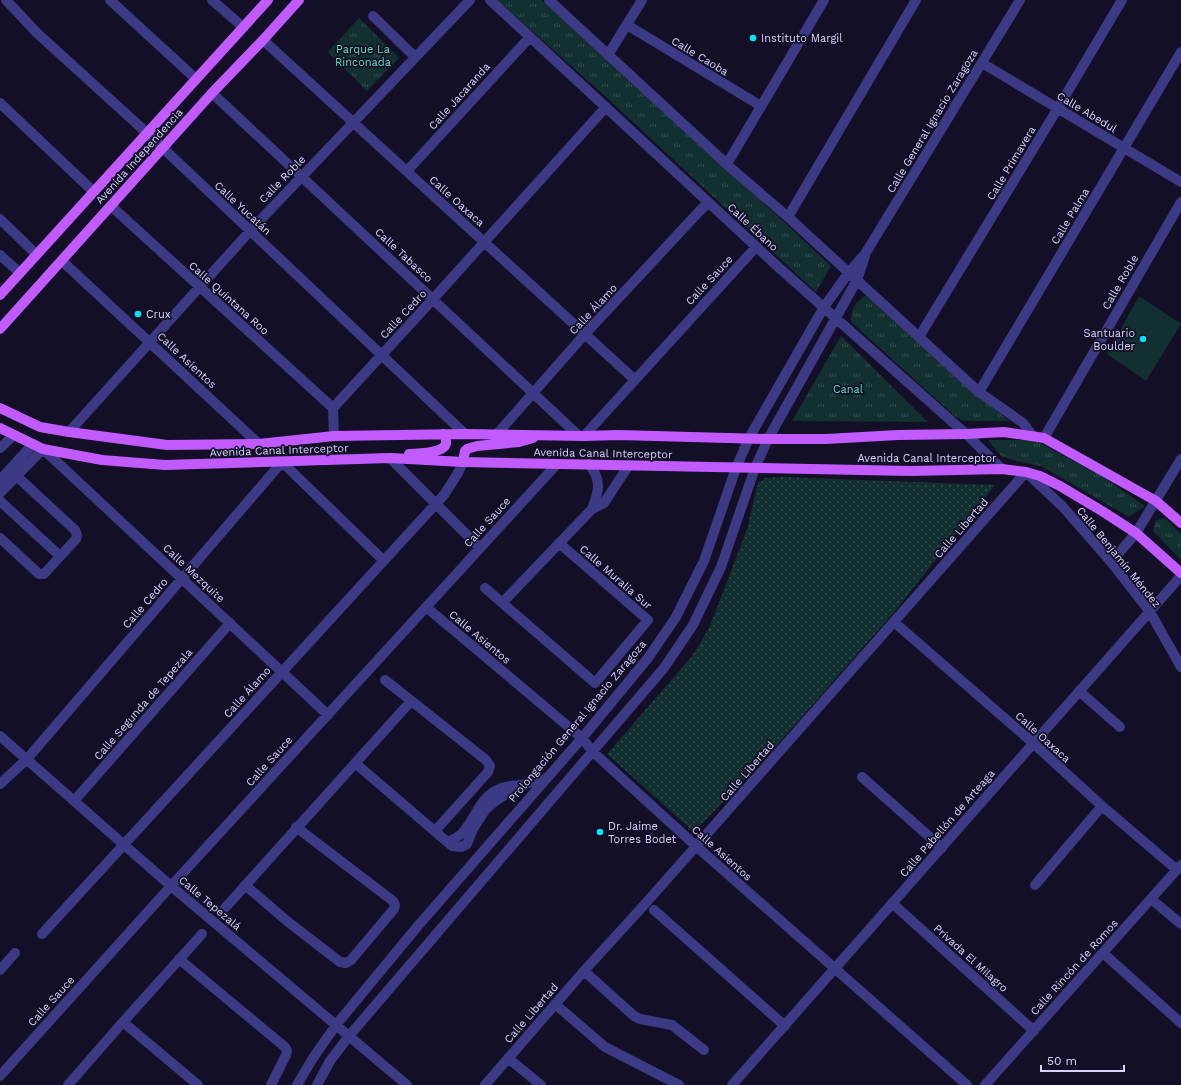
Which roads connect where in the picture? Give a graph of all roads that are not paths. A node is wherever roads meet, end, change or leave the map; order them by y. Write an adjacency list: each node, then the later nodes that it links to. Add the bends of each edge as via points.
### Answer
1 (6, 0): 30 (street, Calle Yucatán, via 37,33)
2 (110, 0): 23 (street)
3 (212, 0): 16 (street)
4 (268, 0): 16 (main road, Avenida Independencia)
5 (299, 0): 18 (main road, Avenida Independencia)
6 (470, 0): 21 (street, Calle Roble)
7 (490, 0): 17 (street, Calle Ébano)
8 (550, 0): 20 (street)
9 (642, 0): 15 (street)
10 (824, 0): 26 (street)
11 (916, 0): 41 (street)
12 (1020, 0): 22 (street, Calle General Ignacio Zaragoza)
13 (1122, 0): 28 (street, Calle Primavera)
14 (373, 16): 21 (street)
15 (627, 25): 20 (street); 26 (street, Calle Caoba)
16 (243, 27): 23 (main road, Avenida Independencia)
17 (530, 37): 27 (street, Calle Ébano); 34 (street, Calle Jacaranda)
18 (263, 40): 24 (main road, Avenida Independencia); 29 (street, Calle Oaxaca)
19 (1181, 52): 32 (street, Calle Palma)
20 (608, 55): 33 (street)
21 (415, 57): 29 (street, Calle Roble)
22 (982, 63): 28 (street, Calle Abedul); 47 (street, Calle General Ignacio Zaragoza)
23 (196, 79): 30 (main road, Avenida Independencia)
24 (212, 93): 31 (main road, Avenida Independencia); 35 (street, Calle Tabasco)
25 (0, 103): 37 (street)
26 (761, 106): 33 (street)
27 (606, 107): 38 (street, Calle Ébano); 44 (street, Calle Cedro)
28 (1058, 108): 32 (street, Calle Abedul); 60 (street, Calle Primavera)
29 (353, 123): 34 (street, Calle Oaxaca); 35 (street, Calle Roble)
30 (147, 133): 31 (street, Calle Yucatán); 37 (main road, Avenida Independencia)
31 (162, 148): 40 (main road, Avenida Independencia); 43 (street, Calle Yucatán)
32 (1124, 148): 36 (street, Calle Abedul); 64 (street, Calle Palma)
33 (727, 164): 41 (street)
34 (407, 171): 44 (street, Calle Oaxaca)
35 (301, 176): 43 (street, Calle Roble); 55 (street, Calle Tabasco)
36 (1181, 182)
37 (94, 192): 46 (main road, Avenida Independencia)
38 (708, 202): 45 (street, Calle Ébano); 59 (street, Calle Álamo)
39 (1181, 202): 80 (street, Calle Roble)
40 (110, 206): 49 (main road, Avenida Independencia); 53 (street, Calle Quintana Roo)
41 (788, 217): 50 (street)
42 (0, 219): 46 (street)
43 (250, 231): 53 (street, Calle Roble); 62 (street, Calle Yucatán)
44 (484, 242): 55 (street, Calle Cedro); 59 (street, Calle Oaxaca)
45 (756, 246): 56 (street, Calle Ébano); 63 (street, Calle Sauce)
46 (36, 254): 51 (main road, Avenida Independencia)
47 (865, 254): 50 (street, Calle General Ignacio Zaragoza); 52 (street, Calle General Ignacio Zaragoza)
48 (0, 255): 51 (street)
49 (62, 261): 58 (main road, Avenida Independencia); 61 (street, Calle Asientos)
50 (848, 272): 52 (street); 56 (street, Prolongación General Ignacio Zaragoza)
51 (20, 273): 54 (main road, Avenida Independencia)
52 (857, 280): 57 (street); 60 (street)
53 (199, 287): 61 (street, Calle Roble); 67 (street, Calle Quintana Roo)
54 (0, 295)
55 (433, 299): 62 (street, Calle Cedro); 65 (street, Calle Tabasco)
56 (824, 307): 57 (street, Calle Ébano); 79 (street, Prolongación General Ignacio Zaragoza)
57 (837, 318): 73 (street, Calle Ébano); 81 (street)
58 (0, 330)
59 (585, 334): 63 (street, Calle Oaxaca); 65 (street, Calle Álamo)
60 (919, 337): 64 (street)
61 (150, 341): 69 (street, Calle Roble); 83 (street, Calle Asientos)
62 (382, 354): 67 (street, Calle Cedro); 71 (street, Calle Yucatán)
63 (634, 379): 78 (street, Calle Sauce)
64 (979, 392): 76 (street, via 1023,423)
65 (534, 393): 72 (street, Calle Álamo); 78 (street, Calle Tabasco)
66 (0, 408): 69 (main road, Avenida Canal Interceptor, via 40,427)
67 (332, 408): 77 (street)
68 (0, 428): 74 (main road, Avenida Canal Interceptor)
69 (69, 432): 83 (main road, Avenida Canal Interceptor, via 168,445)
70 (443, 434): 71 (main road, Avenida Canal Interceptor); 77 (main road, Avenida Canal Interceptor); 86 (main road, via 446,444 442,449)
71 (465, 434): 72 (main road, Avenida Canal Interceptor)
72 (497, 434): 75 (main road, Avenida Canal Interceptor)
73 (966, 434): 76 (main road, Avenida Canal Interceptor, via 1004,432); 81 (main road, Avenida Canal Interceptor); 95 (street, Calle Ébano)
74 (14, 435): 82 (main road, Avenida Canal Interceptor); 84 (street)
75 (544, 435): 78 (main road, Avenida Canal Interceptor); 89 (main road, via 519,442 467,449)
76 (1032, 435): 80 (main road, Avenida Canal Interceptor)
77 (334, 436): 83 (main road, Avenida Canal Interceptor)
78 (581, 436): 79 (main road, Avenida Canal Interceptor)
79 (749, 438): 81 (main road, Avenida Canal Interceptor); 93 (street, Prolongación General Ignacio Zaragoza)
80 (1044, 438): 100 (main road, Avenida Canal Interceptor)
81 (768, 440): 94 (street)
82 (33, 444): 85 (main road, Avenida Canal Interceptor); 97 (street)
83 (259, 444)
84 (0, 448)
85 (43, 449): 88 (main road, Avenida Canal Interceptor, via 102,460 165,465); 97 (street); 113 (street, Calle Mezquite)
86 (390, 458): 88 (main road, Avenida Canal Interceptor); 89 (main road, Avenida Canal Interceptor); 101 (street)
87 (1181, 459): 100 (street)
88 (282, 462): 109 (street); 113 (street, Calle Cedro)
89 (463, 462): 90 (main road, Avenida Canal Interceptor); 101 (street, Calle Álamo, via 450,486)
90 (557, 464): 91 (main road, Avenida Canal Interceptor); 107 (street, Calle Sauce)
91 (589, 464): 92 (main road, Avenida Canal Interceptor); 102 (street, via 598,484)
92 (629, 465): 93 (main road, Avenida Canal Interceptor); 102 (street, via 604,503)
93 (736, 468): 94 (main road, Avenida Canal Interceptor); 128 (street, Prolongación General Ignacio Zaragoza, via 704,561 676,617 648,658)
94 (755, 468): 95 (main road, Avenida Canal Interceptor, via 912,471); 130 (street, via 721,567 693,625 664,668)
95 (1002, 469): 96 (main road, Avenida Canal Interceptor)
96 (1026, 472): 104 (main road, Avenida Canal Interceptor, via 1060,486); 110 (street, Calle Benjamín Méndez, via 1063,507); 118 (street, Calle Libertad)
97 (6, 474): 98 (street); 108 (street, via 75,530 76,539)
98 (0, 493)
99 (0, 501): 108 (street)
100 (1156, 501): 103 (main road, Avenida Canal Interceptor); 104 (street)
101 (435, 504): 107 (street); 109 (street, Calle Álamo)
102 (592, 509): 106 (street)
103 (1181, 523)
104 (1136, 533): 110 (street); 111 (main road, Avenida Canal Interceptor)
105 (0, 538): 108 (street, via 42,575)
106 (559, 543): 115 (street); 115 (street, Calle Muralia Sur, via 648,620 595,683)
107 (480, 548): 116 (street, Calle Sauce)
108 (60, 556)
109 (383, 560): 121 (street, Calle Álamo)
110 (1111, 562): 117 (street, Calle Benjamín Méndez)
111 (1181, 573)
112 (1181, 576): 117 (street, Calle Pabellón de Arteaga)
113 (182, 578): 119 (street, Calle Mezquite); 131 (street, Calle Cedro)
114 (485, 588): 115 (street, Calle Muralia Sur)
115 (502, 603)
116 (426, 607): 125 (street, Calle Sauce); 128 (street, Calle Asientos)
117 (1150, 612): 120 (street, Calle Benjamín Méndez); 123 (street, Calle Pabellón de Arteaga)
118 (894, 622): 129 (street, Calle Oaxaca); 141 (street, Calle Libertad)
119 (230, 624): 121 (street, Calle Mezquite); 136 (street, Calle Segunda de Tepezala)
120 (1181, 668)
121 (281, 671): 125 (street, Calle Mezquite); 140 (street, Calle Álamo)
122 (385, 680): 124 (street)
123 (1079, 691): 126 (street); 129 (street, Calle Pabellón de Arteaga)
124 (411, 700): 132 (street); 139 (street, via 486,760 490,766 488,772)
125 (328, 715): 146 (street, Calle Sauce)
126 (1120, 727)
127 (0, 736): 131 (street, Calle Tepezalá)
128 (582, 738): 130 (street, Calle Asientos); 134 (street, Prolongación General Ignacio Zaragoza)
129 (1033, 743): 137 (street, Calle Oaxaca); 142 (street, Calle Pabellón de Arteaga)
130 (593, 752): 141 (street, Calle Asientos); 166 (street)
131 (27, 759): 135 (street, Calle Cedro); 136 (street, Calle Tepezalá)
132 (355, 763): 138 (street); 139 (street)
133 (862, 777): 142 (street)
134 (545, 779): 139 (street, via 507,785 489,795 456,839 448,842); 163 (street, Prolongación General Ignacio Zaragoza)
135 (0, 784)
136 (74, 801): 140 (street, Calle Tepezalá)
137 (1102, 806): 143 (street, Calle Oaxaca); 145 (street)
138 (296, 827): 144 (street); 144 (street, via 395,905 394,910 351,960 346,963 340,962)
139 (434, 831)
140 (124, 844): 146 (street, Calle Tepezalá); 152 (street, Calle Álamo)
141 (696, 846): 157 (street, Calle Asientos); 159 (street, Calle Libertad)
142 (942, 848): 148 (street, Calle Pabellón de Arteaga)
143 (1179, 868): 147 (street, Calle Rincón de Romos)
144 (245, 885): 149 (street)
145 (1035, 885)
146 (171, 886): 163 (street, Calle Tepezalá); 169 (street, Calle Sauce)
147 (1151, 899): 151 (street); 155 (street, Calle Rincón de Romos)
148 (892, 904): 157 (street, Calle Pabellón de Arteaga); 165 (street, Privada El Milagro)
149 (225, 908)
150 (654, 910): 164 (street)
151 (1181, 924)
152 (42, 934)
153 (202, 934): 156 (street)
154 (15, 953): 158 (street)
155 (1103, 953): 162 (street); 165 (street, Calle Rincón de Romos)
156 (179, 959): 161 (street); 172 (street, via 285,1047 286,1055)
157 (835, 969): 164 (street, Calle Pabellón de Arteaga); 180 (street, Calle Asientos)
158 (0, 970)
159 (584, 971): 160 (street, Calle Libertad); 167 (street, via 634,1016 672,1025)
160 (555, 1004): 168 (street, Calle Libertad); 178 (street, via 605,1047)
161 (123, 1022): 170 (street); 171 (street)
162 (1181, 1023)
163 (336, 1025): 166 (street, Calle Tepezalá); 173 (street, Prolongación General Ignacio Zaragoza)
164 (785, 1026): 179 (street, Calle Pabellón de Arteaga)
165 (1034, 1031): 181 (street, Calle Rincón de Romos)
166 (349, 1036): 174 (street, via 330,1061); 175 (street, Calle Tepezalá)
167 (704, 1050)
168 (508, 1058): 176 (street, Calle Libertad); 177 (street)
169 (0, 1076)
170 (68, 1085)
171 (198, 1085)
172 (271, 1085)
173 (296, 1085)
174 (317, 1085)
175 (407, 1085)
176 (485, 1085)
177 (541, 1085)
178 (678, 1085)
179 (732, 1085)
180 (967, 1085)
181 (985, 1085)

